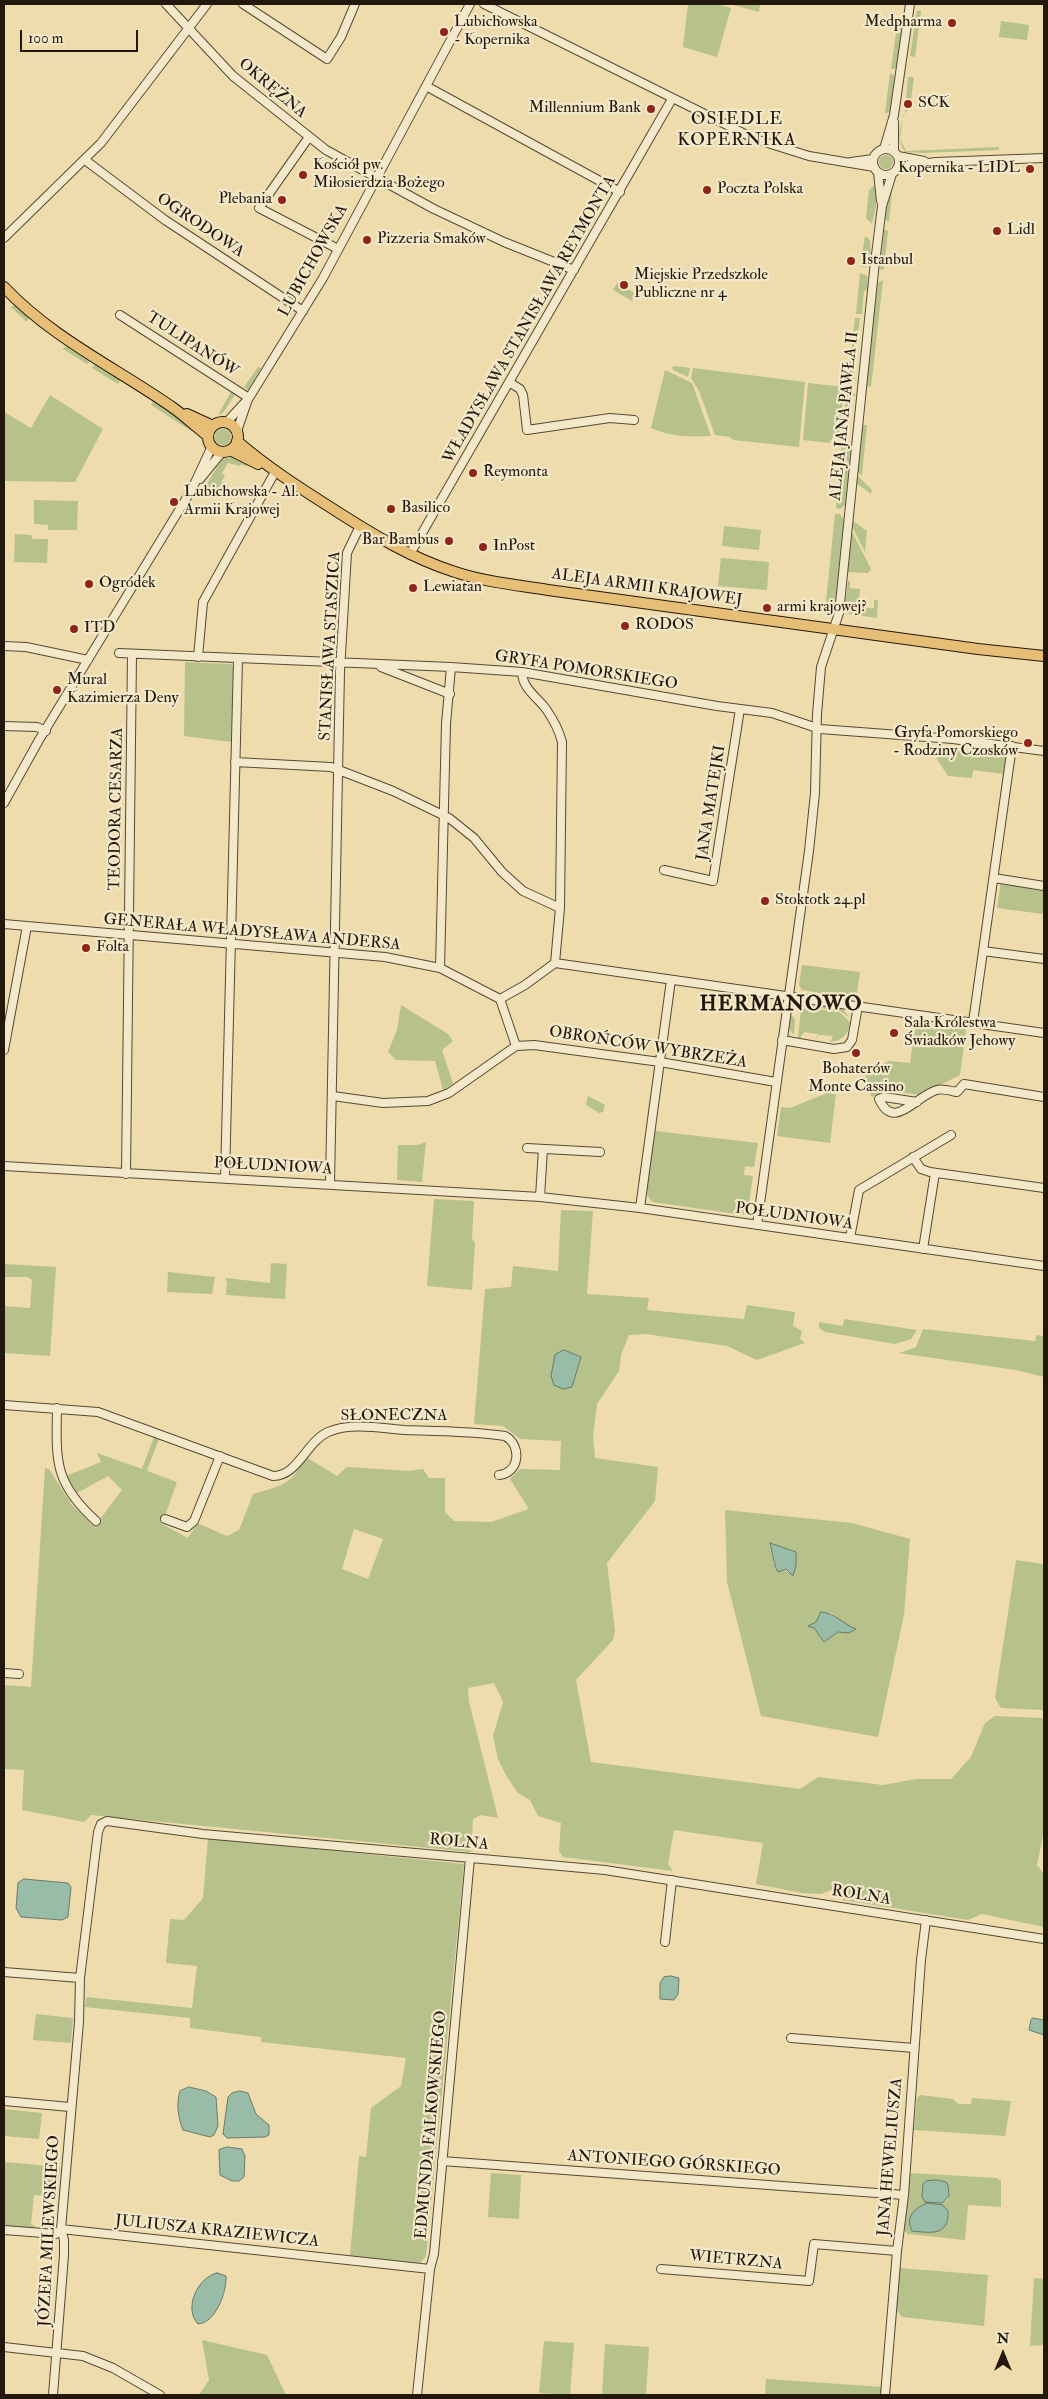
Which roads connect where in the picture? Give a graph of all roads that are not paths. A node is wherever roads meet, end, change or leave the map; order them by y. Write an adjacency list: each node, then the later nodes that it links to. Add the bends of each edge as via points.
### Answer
1 (166, 4): 8 (street, OKRĘŻNA)
2 (208, 4): 8 (street)
3 (244, 4): 4 (street, via 327,59)
4 (355, 4)
5 (470, 4): 9 (street, LUBICHOWSKA)
6 (484, 4): 10 (street)
7 (910, 4): 11 (street)
8 (188, 29): 12 (street, OKRĘŻNA, via 233,76); 17 (street)
9 (426, 86): 23 (street, LUBICHOWSKA); 24 (street)
10 (672, 99): 19 (street, via 754,139 809,156); 24 (street, WŁADYSŁAWA STANISŁAWA REYMONTA)
11 (894, 115): 13 (street); 14 (street)
12 (309, 138): 23 (street, OKRĘŻNA); 27 (street, via 259,208)
13 (884, 149): 14 (street); 16 (street)
14 (896, 154): 18 (street); 20 (street)
15 (1044, 158): 18 (street)
16 (873, 159): 19 (street); 21 (street)
17 (85, 160): 26 (street); 30 (street, OGRODOWA, via 165,220)
18 (936, 162): 20 (street)
19 (847, 163): 21 (street)
20 (898, 167): 22 (street)
21 (876, 170): 22 (street, via 882,175); 25 (street, ALEJA JANA PAWŁA II)
22 (892, 174): 25 (street, ALEJA JANA PAWŁA II)
23 (375, 178): 27 (street, LUBICHOWSKA); 28 (street, OKRĘŻNA, via 434,209)
24 (620, 192): 28 (street, WŁADYSŁAWA STANISŁAWA REYMONTA)
25 (882, 206): 46 (street, ALEJA JANA PAWŁA II, via 839,613)
26 (4, 238)
27 (338, 249): 30 (street, LUBICHOWSKA)
28 (574, 270): 32 (street, WŁADYSŁAWA STANISŁAWA REYMONTA)
29 (4, 288): 34 (main road, via 65,339)
30 (303, 310): 33 (street, LUBICHOWSKA)
31 (120, 315): 33 (street, TULIPANÓW)
32 (509, 382): 35 (street, via 523,395 527,430 610,418); 45 (street, WŁADYSŁAWA STANISŁAWA REYMONTA)
33 (249, 398): 36 (street, LUBICHOWSKA); 39 (street, LUBICHOWSKA)
34 (173, 408): 37 (main road); 38 (main road)
35 (634, 420)
36 (226, 423): 37 (main road); 39 (main road)
37 (214, 426): 38 (main road)
38 (208, 436): 40 (main road)
39 (237, 436): 41 (main road); 42 (main road, ALEJA ARMII KRAJOWEJ)
40 (212, 446): 41 (main road); 43 (street)
41 (226, 451): 42 (main road, ALEJA ARMII KRAJOWEJ); 43 (street)
42 (274, 471): 44 (main road, ALEJA ARMII KRAJOWEJ); 51 (street, via 204,602)
43 (192, 489): 53 (street)
44 (360, 526): 45 (main road, ALEJA ARMII KRAJOWEJ); 54 (street, STANISŁAWA STASZICA, via 347,553)
45 (410, 554): 46 (main road, ALEJA ARMII KRAJOWEJ, via 456,572 504,583)
46 (834, 629): 50 (main road, ALEJA ARMII KRAJOWEJ); 61 (street, via 821,667)
47 (4, 646): 53 (street, via 26,647)
48 (119, 653): 49 (street, GRYFA POMORSKIEGO)
49 (132, 654): 51 (street, GRYFA POMORSKIEGO); 75 (street, TEODORA CESARZA)
50 (1044, 656)
51 (198, 657): 52 (street, GRYFA POMORSKIEGO)
52 (238, 659): 54 (street, GRYFA POMORSKIEGO); 65 (street)
53 (88, 660): 62 (street)
54 (341, 663): 55 (street, GRYFA POMORSKIEGO); 66 (street, STANISŁAWA STASZICA)
55 (375, 664): 56 (street, GRYFA POMORSKIEGO); 58 (street)
56 (452, 667): 57 (street, GRYFA POMORSKIEGO); 58 (street)
57 (522, 672): 59 (street, GRYFA POMORSKIEGO); 72 (street, via 527,688 546,709 562,742)
58 (450, 694): 68 (street, via 446,724)
59 (740, 709): 61 (street, GRYFA POMORSKIEGO, via 781,715); 69 (street, JANA MATEJKI, via 713,881)
60 (4, 726): 62 (street, via 37,727)
61 (816, 727): 63 (street, GRYFA POMORSKIEGO); 83 (street, via 815,793)
62 (46, 731): 67 (street)
63 (1012, 746): 64 (street, GRYFA POMORSKIEGO); 70 (street)
64 (1044, 751)
65 (235, 762): 66 (street, via 330,767); 76 (street)
66 (338, 771): 68 (street, via 393,791); 78 (street, STANISŁAWA STASZICA)
67 (4, 803)
68 (445, 816): 72 (street, via 474,838 502,872 531,896); 81 (street)
69 (664, 870)
70 (994, 878): 71 (street); 77 (street)
71 (1044, 886)
72 (560, 908): 80 (street)
73 (4, 924): 74 (street, GENERAŁA WŁADYSŁAWA ANDERSA)
74 (27, 926): 75 (street, GENERAŁA WŁADYSŁAWA ANDERSA); 90 (street)
75 (129, 934): 76 (street, GENERAŁA WŁADYSŁAWA ANDERSA); 103 (street, TEODORA CESARZA)
76 (231, 944): 78 (street, GENERAŁA WŁADYSŁAWA ANDERSA); 104 (street)
77 (983, 951): 79 (street); 86 (street)
78 (335, 952): 81 (street, GENERAŁA WŁADYSŁAWA ANDERSA, via 385,957); 93 (street, STANISŁAWA STASZICA)
79 (1044, 959)
80 (555, 963): 82 (street); 84 (street)
81 (440, 968): 84 (street, GENERAŁA WŁADYSŁAWA ANDERSA)
82 (671, 980): 83 (street); 91 (street)
83 (788, 996): 85 (street); 88 (street)
84 (500, 999): 89 (street)
85 (858, 1006): 86 (street); 88 (street, via 852,1040 847,1047 834,1049)
86 (973, 1022): 87 (street)
87 (1044, 1033)
88 (782, 1040): 92 (street)
89 (516, 1046): 91 (street, OBROŃCÓW WYBRZEŻA, via 534,1045); 93 (street, via 449,1093 428,1101 390,1103)
90 (4, 1050)
91 (660, 1062): 92 (street, OBROŃCÓW WYBRZEŻA); 108 (street)
92 (776, 1082): 109 (street)
93 (332, 1096): 105 (street, STANISŁAWA STASZICA)
94 (1044, 1097): 95 (street, via 964,1084 957,1092 938,1089)
95 (917, 1102)
96 (951, 1135): 100 (street)
97 (527, 1148): 98 (street)
98 (543, 1149): 99 (street); 107 (street)
99 (600, 1152)
100 (913, 1157): 102 (street, via 921,1169); 110 (street, via 859,1190)
101 (4, 1166): 103 (street, POŁUDNIOWA)
102 (935, 1173): 106 (street); 111 (street)
103 (126, 1174): 104 (street, POŁUDNIOWA)
104 (226, 1178): 105 (street, POŁUDNIOWA)
105 (330, 1184): 107 (street, POŁUDNIOWA)
106 (1044, 1188)
107 (540, 1197): 108 (street, POŁUDNIOWA)
108 (640, 1208): 109 (street, POŁUDNIOWA)
109 (757, 1225): 110 (street, POŁUDNIOWA)
110 (850, 1238): 111 (street, POŁUDNIOWA)
111 (923, 1249): 112 (street, POŁUDNIOWA)
112 (1044, 1266)
113 (4, 1405): 114 (street, SŁONECZNA)
114 (57, 1408): 115 (street, SŁONECZNA, via 98,1412); 118 (street, via 58,1467 74,1499)
115 (220, 1456): 116 (street, SŁONECZNA, via 280,1476 288,1472 315,1440 342,1428 476,1433 512,1439 516,1448 513,1469); 117 (street, via 194,1521 187,1527)
116 (498, 1475)
117 (165, 1519)
118 (96, 1521)
119 (4, 1673): 120 (street)
120 (19, 1674)
121 (470, 1858): 122 (street, ROLNA, via 605,1870); 127 (street, ROLNA, via 203,1834 107,1821 101,1824 98,1832); 132 (street, EDMUNDA FALKOWSKIEGO)
122 (672, 1880): 123 (street, ROLNA); 125 (street)
123 (926, 1920): 124 (street, ROLNA); 129 (street, JANA HEWELIUSZA)
124 (1044, 1939)
125 (665, 1942)
126 (4, 1972): 127 (street)
127 (80, 1978): 131 (street, JÓZEFA MILEWSKIEGO)
128 (791, 2038): 129 (street)
129 (914, 2048): 133 (street, JANA HEWELIUSZA)
130 (4, 2101): 131 (street)
131 (70, 2107): 134 (street, JÓZEFA MILEWSKIEGO)
132 (442, 2161): 133 (street, ANTONIEGO GÓRSKIEGO); 137 (street, EDMUNDA FALKOWSKIEGO)
133 (904, 2195): 136 (street, JANA HEWELIUSZA)
134 (60, 2229): 135 (street, JULIUSZA KRAZIEWICZA, via 56,2234); 137 (street, JULIUSZA KRAZIEWICZA); 140 (street, JÓZEFA MILEWSKIEGO, via 64,2255)
135 (4, 2230)
136 (897, 2250): 138 (street, WIETRZNA, via 814,2244 810,2281); 144 (street, JANA HEWELIUSZA)
137 (430, 2269): 143 (street, EDMUNDA FALKOWSKIEGO)
138 (661, 2269)
139 (4, 2348): 140 (street)
140 (58, 2354): 141 (street, JÓZEFA MILEWSKIEGO); 142 (street, via 83,2356 113,2368)
141 (53, 2395)
142 (160, 2395)
143 (417, 2395)
144 (886, 2395)

